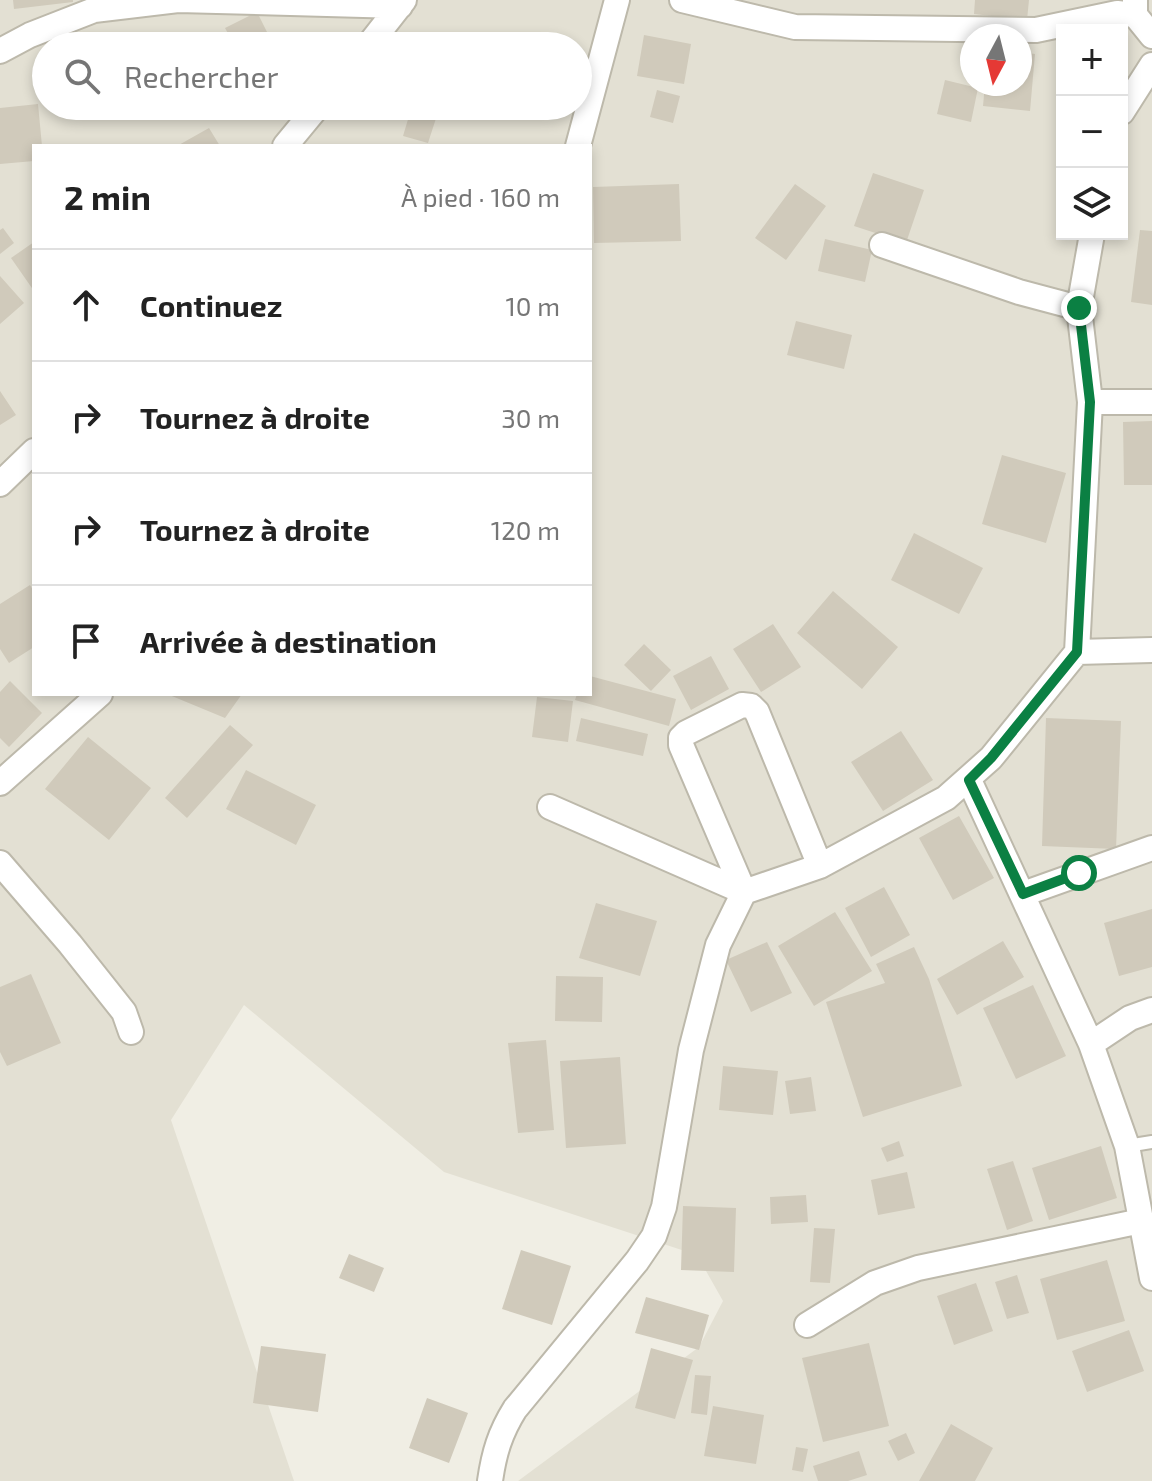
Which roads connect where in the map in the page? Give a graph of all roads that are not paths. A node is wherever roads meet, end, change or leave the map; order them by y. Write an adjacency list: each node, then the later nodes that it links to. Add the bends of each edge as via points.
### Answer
1 (617, 0): 11 (street)
2 (682, 0): 4 (street, via 795,27 1036,30)
3 (402, 3): 5 (street, via 178,0 94,10); 6 (street)
4 (1135, 7): 8 (street)
5 (38, 32)
6 (379, 32)
7 (32, 34): 9 (street)
8 (1152, 36)
9 (0, 51)
10 (1152, 65): 12 (street)
11 (592, 94)
12 (1128, 103)
13 (306, 120): 15 (street)
14 (585, 120): 16 (street)
15 (287, 144)
16 (579, 144)
17 (1091, 240): 19 (street)
18 (882, 245): 19 (street)
19 (1079, 308): 20 (street)
20 (1090, 402): 21 (street); 25 (street)
21 (1152, 402)
22 (32, 453): 23 (street)
23 (0, 484)
24 (1152, 650): 25 (street)
25 (1077, 652): 27 (street)
26 (98, 696): 28 (street)
27 (969, 780): 32 (street, via 946,798); 34 (street)
28 (0, 783)
29 (550, 807): 33 (street)
30 (1152, 848): 34 (street)
31 (0, 863): 36 (street, via 124,1012)
32 (820, 866): 33 (street); 33 (street, via 757,712 742,705 686,733 681,745)
33 (744, 892): 43 (street, via 718,945 654,1236 515,1409 501,1431)
34 (1023, 894): 37 (street)
35 (1152, 1010): 37 (street)
36 (131, 1032)
37 (1091, 1044): 39 (street)
38 (1152, 1142): 39 (lane)
39 (1127, 1146): 40 (street)
40 (1141, 1221): 41 (street); 42 (street, via 918,1268 875,1283)
41 (1152, 1278)
42 (807, 1325)
43 (490, 1481)

